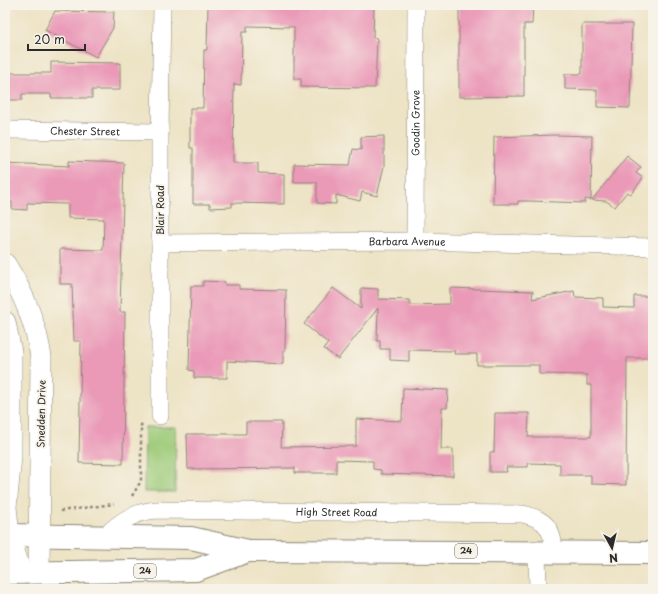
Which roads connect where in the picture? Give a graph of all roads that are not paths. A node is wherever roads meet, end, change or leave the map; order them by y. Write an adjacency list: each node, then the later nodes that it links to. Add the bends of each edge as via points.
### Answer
1 (162, 5): 4 (street, Blair Road)
2 (416, 5): 5 (street, Goodin Grove)
3 (10, 130): 4 (street, Chester Street)
4 (160, 132): 6 (street, Blair Road)
5 (415, 241): 6 (street, Barbara Avenue); 7 (street, Barbara Avenue)
6 (160, 243): 10 (street, Blair Road)
7 (653, 247)
8 (5, 264): 12 (street, Snedden Drive, via 31,314 41,357)
9 (5, 322): 11 (street, via 11,352 11,457 6,507)
10 (160, 416)
11 (7, 535): 12 (main road, 24); 17 (street)
12 (40, 536): 13 (main road, 24); 17 (street, Snedden Drive)
13 (103, 538): 14 (main road, 24, via 191,538); 15 (street, High Street Road, via 118,523 146,511 156,510 523,514 544,522 552,533)
14 (248, 551): 15 (main road, 24); 17 (main road, 24, via 196,570)
15 (546, 552): 16 (main road, 24); 18 (street, High Street Road)
16 (653, 553)
17 (22, 573)
18 (538, 589)

